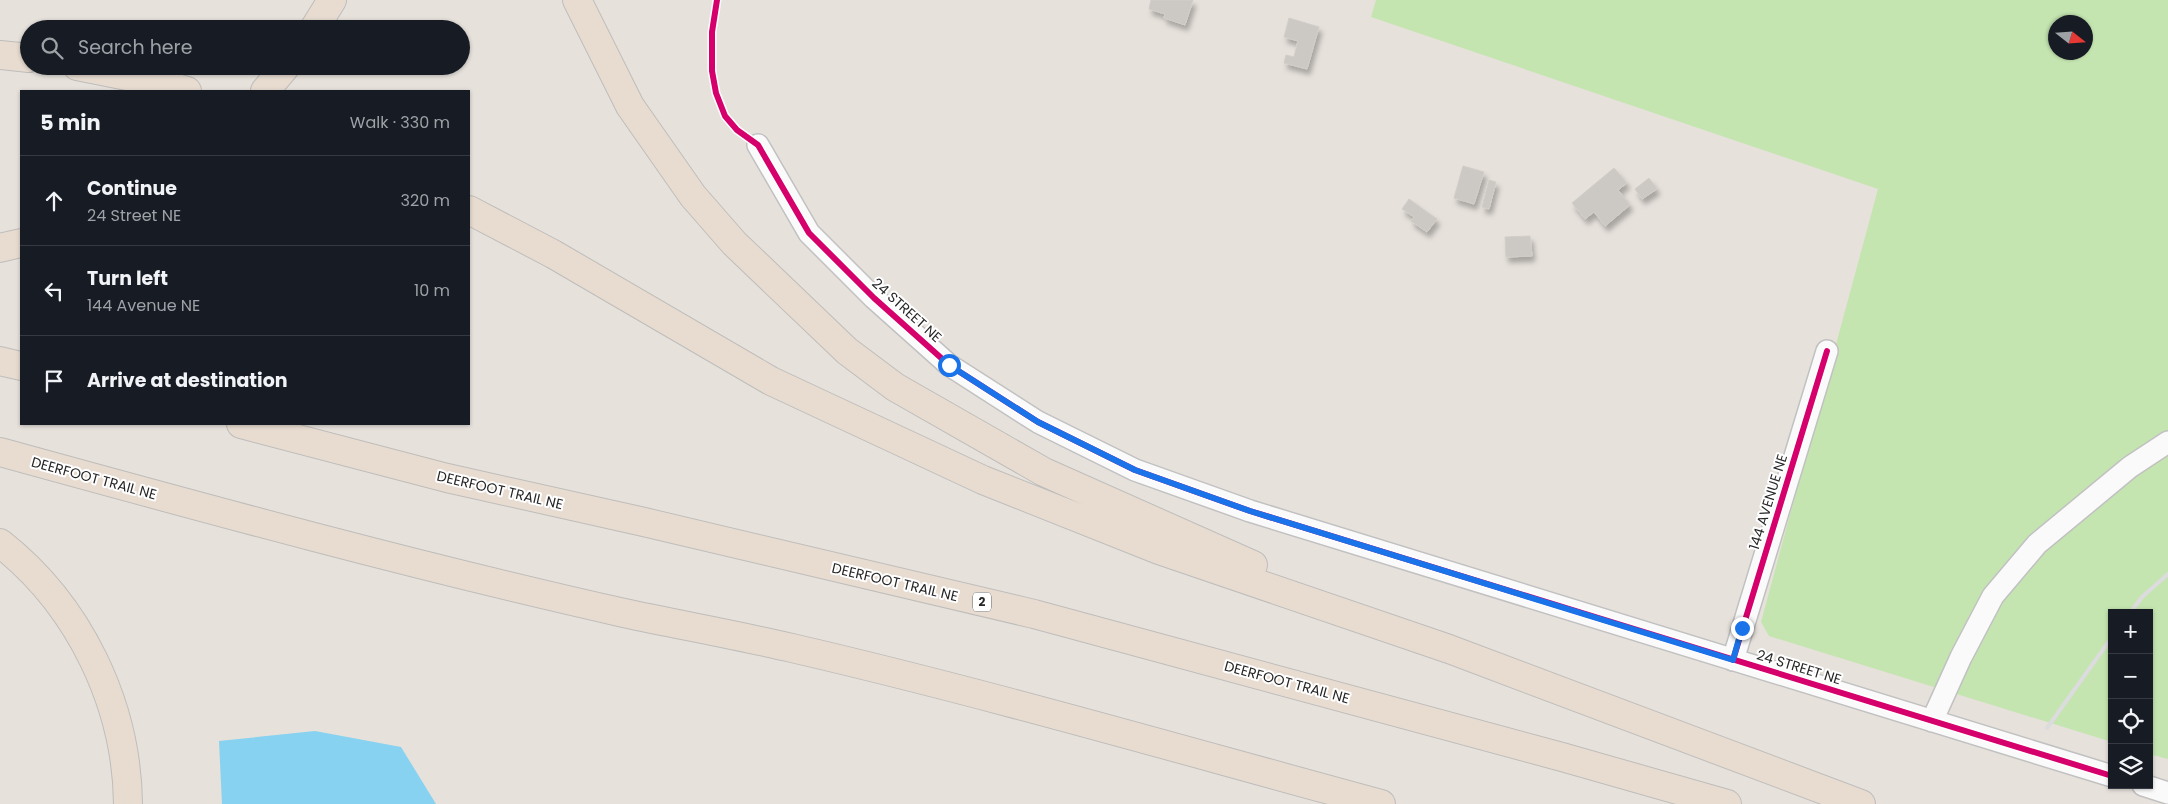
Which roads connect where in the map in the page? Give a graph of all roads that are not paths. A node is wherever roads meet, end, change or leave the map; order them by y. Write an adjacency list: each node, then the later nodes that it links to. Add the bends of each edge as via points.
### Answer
1 (332, 0): 3 (highway)
2 (577, 0): 21 (highway, via 630,106 693,196 734,243 794,301 847,351 895,387 1044,472)
3 (320, 20)
4 (0, 54): 5 (highway)
5 (20, 57)
6 (125, 75): 8 (highway)
7 (278, 75): 9 (highway)
8 (184, 90)
9 (266, 90)
10 (758, 145): 22 (street, 24 STREET NE, via 809,233 874,298 949,365 1038,422 1135,470 1250,511)
11 (470, 211): 21 (highway, via 562,259 771,381 966,473 1159,550)
12 (20, 243): 13 (highway)
13 (0, 248)
14 (1827, 351): 22 (street, 144 AVENUE NE)
15 (0, 360): 16 (highway)
16 (20, 366)
17 (245, 425): 27 (highway, DEERFOOT TRAIL NE / 2, via 447,478 1034,614)
18 (2168, 442): 23 (street, via 2130,467 2037,544 1993,596)
19 (0, 452): 29 (highway, DEERFOOT TRAIL NE, via 228,515 429,565 927,682)
20 (0, 543): 28 (highway, via 37,577 70,617 94,659 121,738 128,775)
21 (1449, 649): 30 (highway)
22 (1733, 660): 23 (street, 24 STREET NE)
23 (1932, 721): 24 (street, 24 STREET NE)
24 (2108, 775)
25 (2153, 788): 26 (street)
26 (2168, 793)
27 (1723, 803)
28 (128, 804)
29 (1381, 804)
30 (1862, 804)

